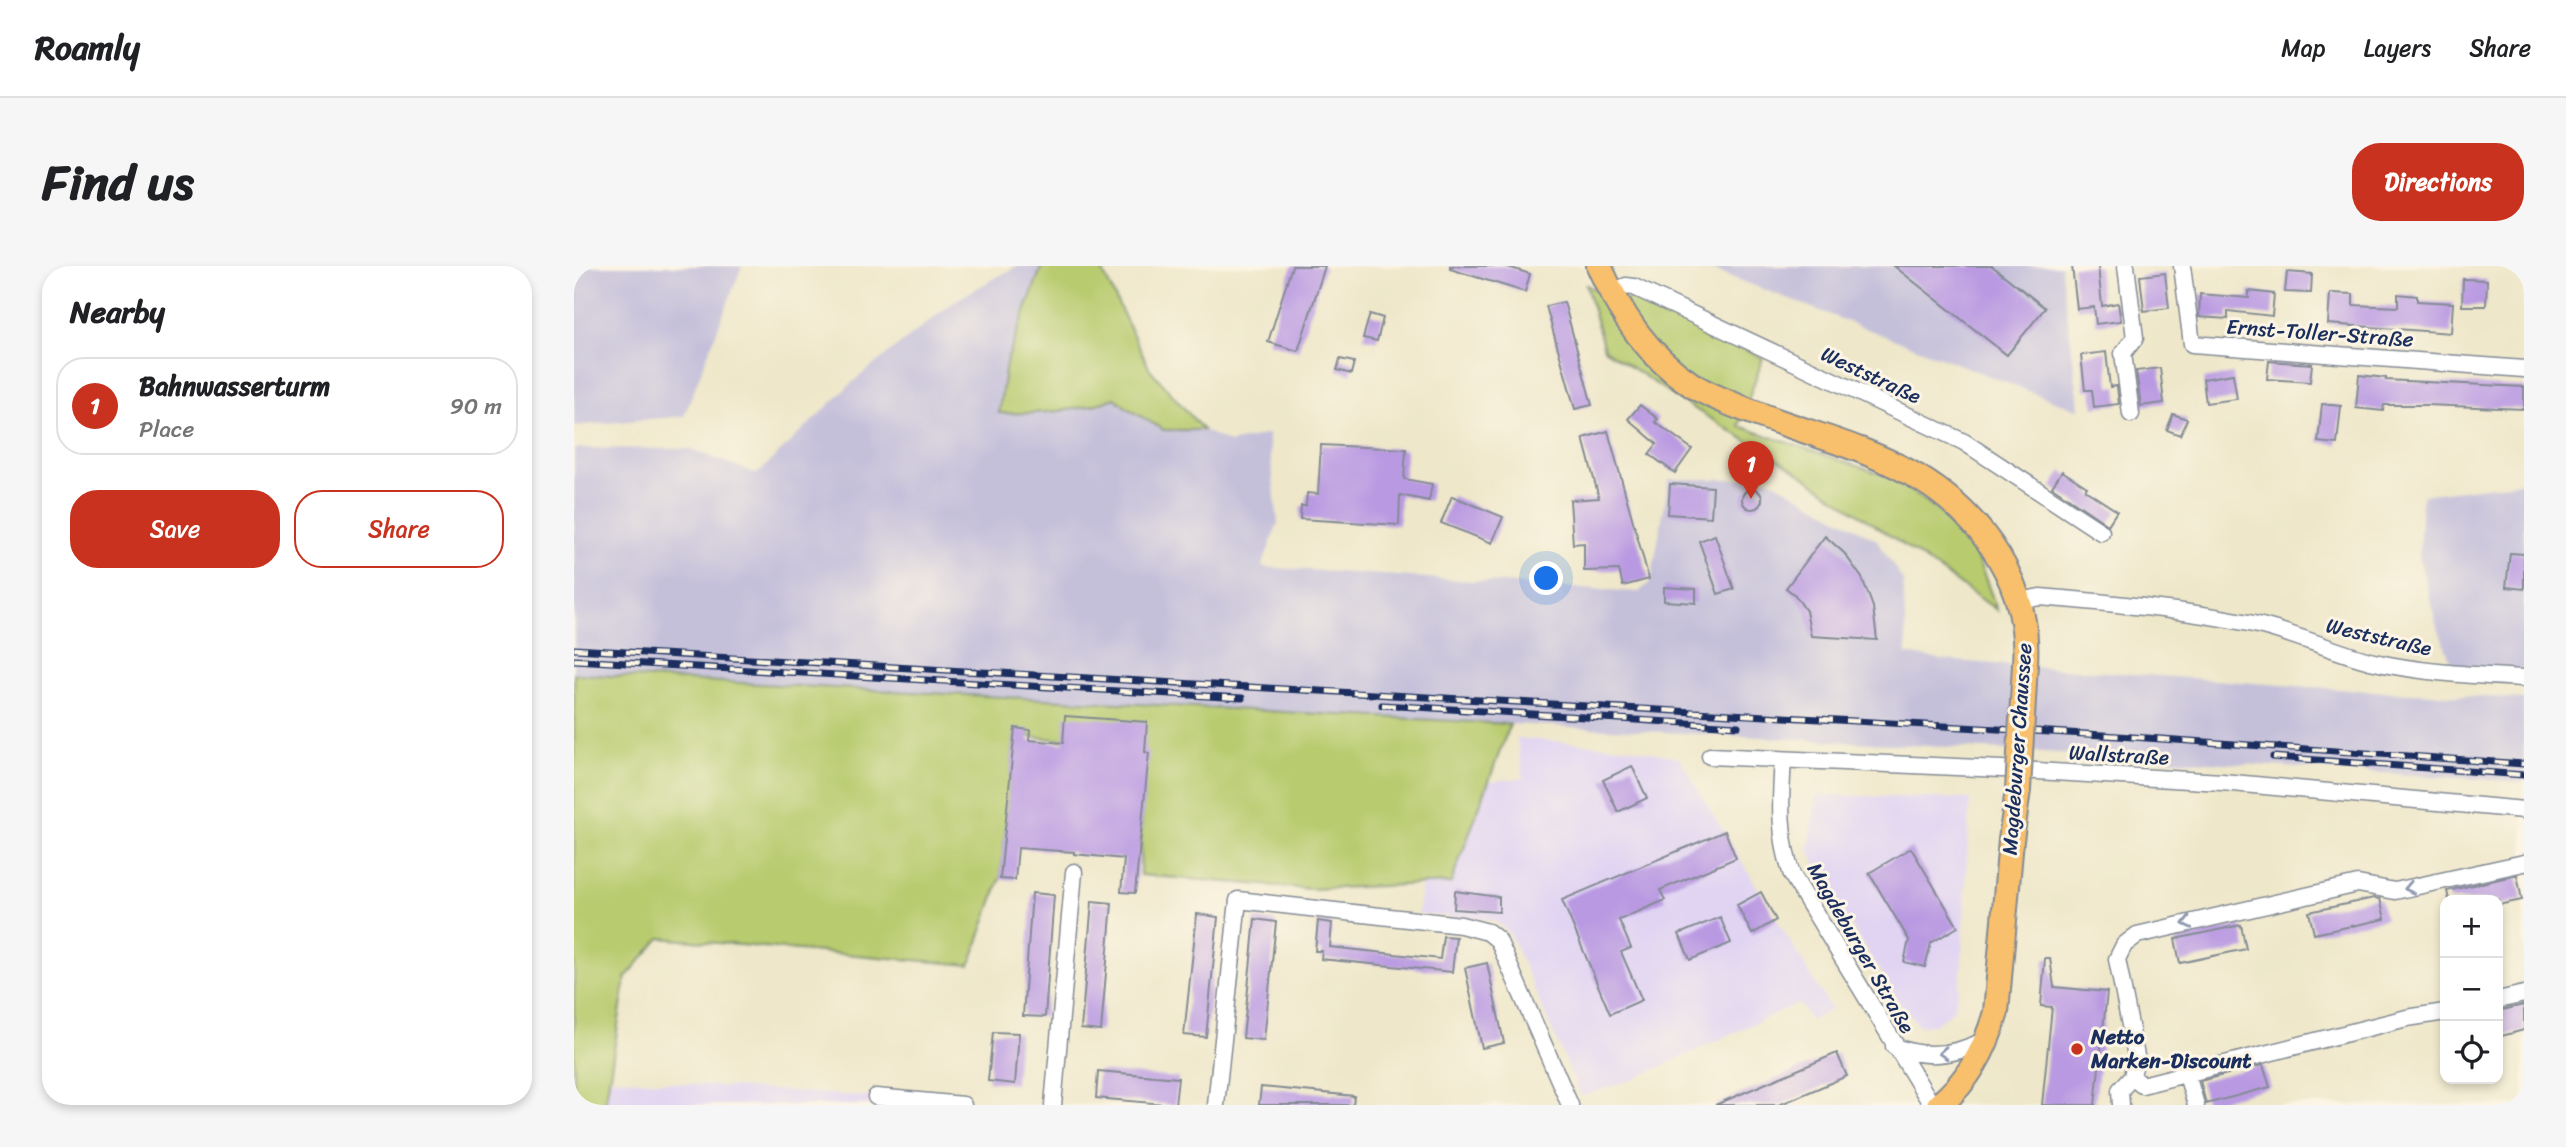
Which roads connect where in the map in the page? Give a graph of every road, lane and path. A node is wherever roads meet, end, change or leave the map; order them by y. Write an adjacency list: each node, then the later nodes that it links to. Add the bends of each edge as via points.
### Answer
1 (1599, 266): 4 (main road, Magdeburger Chaussee)
2 (2126, 266): 6 (street, via 2135,338 2123,353)
3 (2182, 266): 5 (street, Ernst-Toller-Straße, via 2192,344)
4 (1611, 293): 7 (street, Weststraße, via 1634,287 1964,442); 8 (main road, Magdeburger Chaussee, via 1651,351 1693,386 1729,404 1912,471 1942,491 1985,537)
5 (2524, 369)
6 (2131, 414)
7 (2101, 532)
8 (2019, 601): 9 (street, Weststraße, via 2051,598 2223,618 2400,667); 18 (main road, Magdeburger Chaussee, bridge, via 2026,627 2018,790 1999,989)
9 (2524, 678)
10 (1710, 757): 11 (street, Wallstraße)
11 (1783, 761): 12 (street, Wallstraße, via 2222,782); 19 (street, Magdeburger Straße, via 1782,835 1792,875)
12 (2524, 810)
13 (2524, 863): 21 (street, one-way to 21, via 2395,891 2358,884 2137,935 2124,944 2117,960 2136,1056)
14 (1074, 872): 24 (street)
15 (2524, 994): 16 (street)
16 (2503, 999)
17 (2440, 1013): 20 (street)
18 (1989, 1037): 19 (street, one-way to 19, via 1940,1055); 28 (main road, Magdeburger Chaussee, via 1968,1074)
19 (1894, 1046): 27 (street, Magdeburger Straße)
20 (2187, 1075): 21 (street, via 2142,1086); 30 (street)
21 (2132, 1077): 29 (street, via 2120,1090)
22 (876, 1097): 23 (street)
23 (963, 1105)
24 (1053, 1105)
25 (1216, 1105): 26 (street, via 1238,900 1461,925 1488,932 1499,940)
26 (1570, 1105)
27 (1932, 1105)
28 (1939, 1105)
29 (2121, 1105)
30 (2196, 1105)

